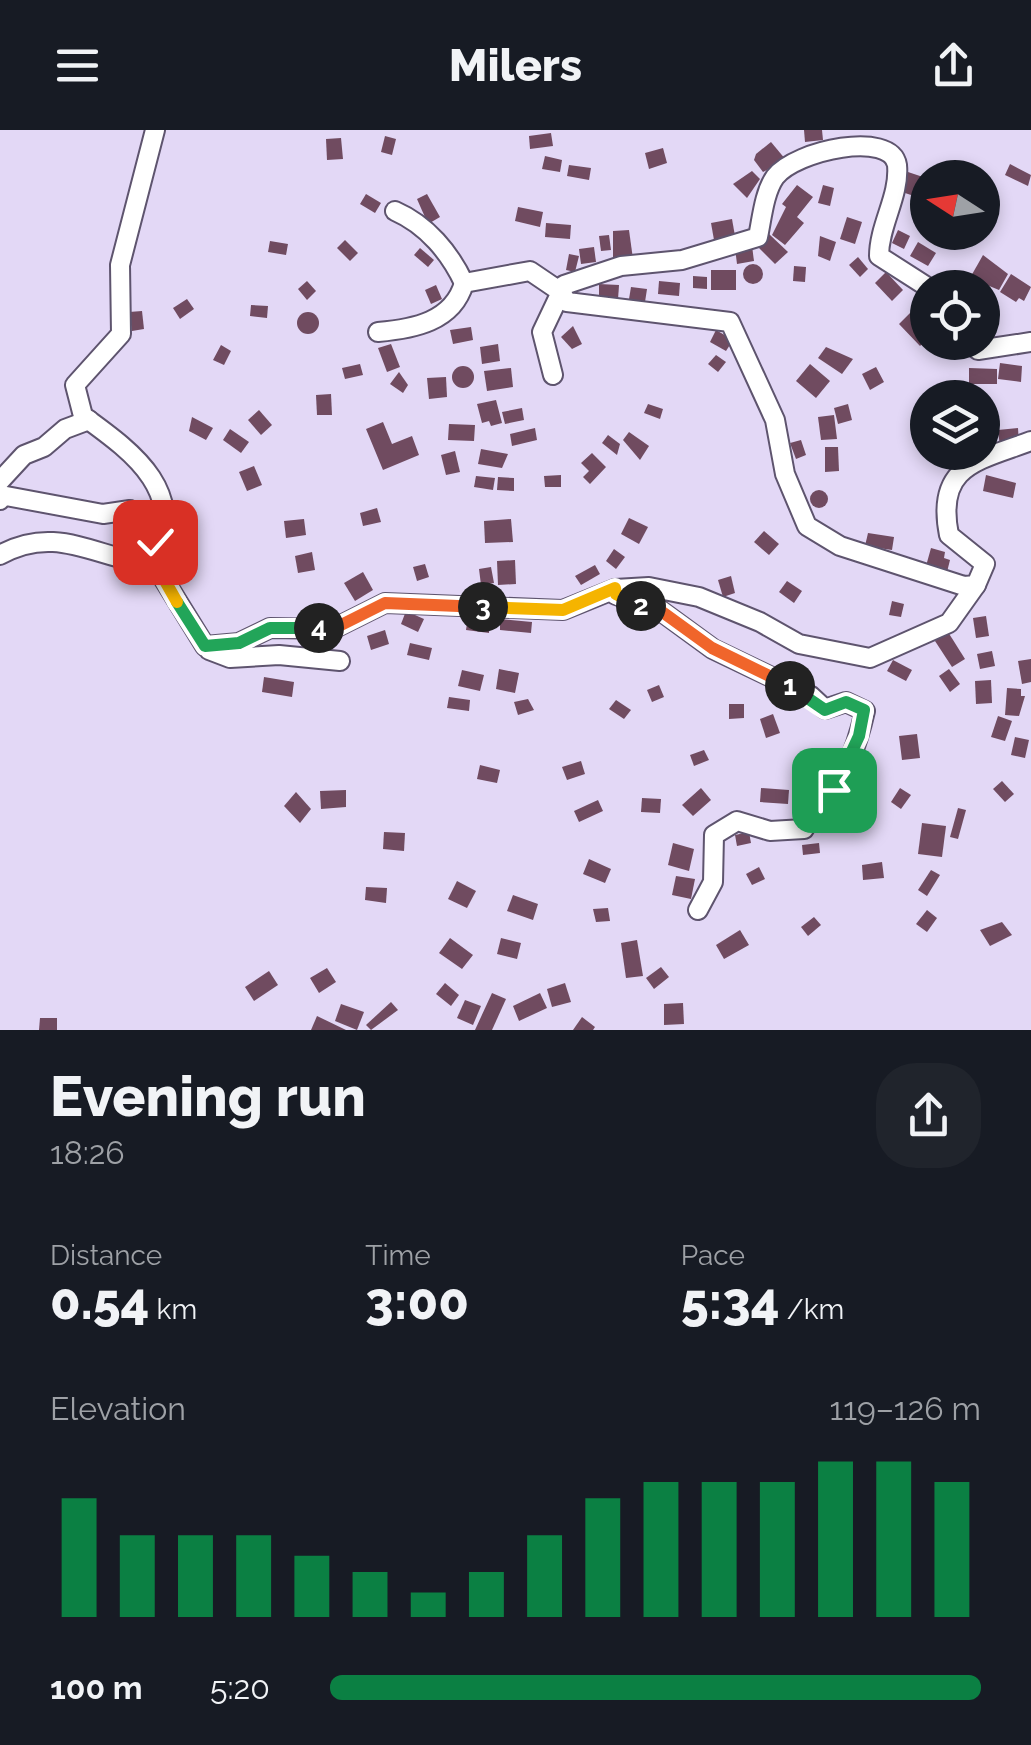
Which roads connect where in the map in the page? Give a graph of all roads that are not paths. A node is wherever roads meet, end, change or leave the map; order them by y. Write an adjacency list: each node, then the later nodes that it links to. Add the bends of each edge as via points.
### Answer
1 (155, 130): 10 (street, via 120,265 121,334 75,385)
2 (396, 212): 4 (street, via 431,236)
3 (910, 276): 5 (street, via 879,256 897,163 877,137 862,135 826,143 784,168 768,190 758,237 682,260 620,266)
4 (464, 284): 5 (street, via 530,271); 6 (street, via 460,299 437,320)
5 (560, 292): 9 (street, via 542,332); 16 (street, via 567,302 730,322 775,420 785,474 808,526 840,546)
6 (378, 332)
7 (1031, 342): 8 (street)
8 (1000, 347)
9 (554, 376)
10 (89, 420): 12 (street, via 24,455); 15 (street, via 124,446 159,486 168,537)
11 (1031, 441): 16 (street, via 968,465 947,492 949,535 985,564)
12 (0, 481)
13 (0, 495): 15 (street, via 102,514 130,510 149,522)
14 (0, 555): 15 (street, via 40,539)
15 (156, 565): 18 (street)
16 (976, 585): 17 (street, via 949,623 870,658 798,644 699,596)
17 (615, 588): 18 (street, via 563,610 385,603 333,629 270,628 239,643); 20 (street, via 712,648 811,696 825,710 846,702 864,710 834,790 804,829 770,831 737,821 714,835 713,882)
18 (205, 646): 19 (street, via 230,658)
19 (340, 662)
20 (698, 910)

